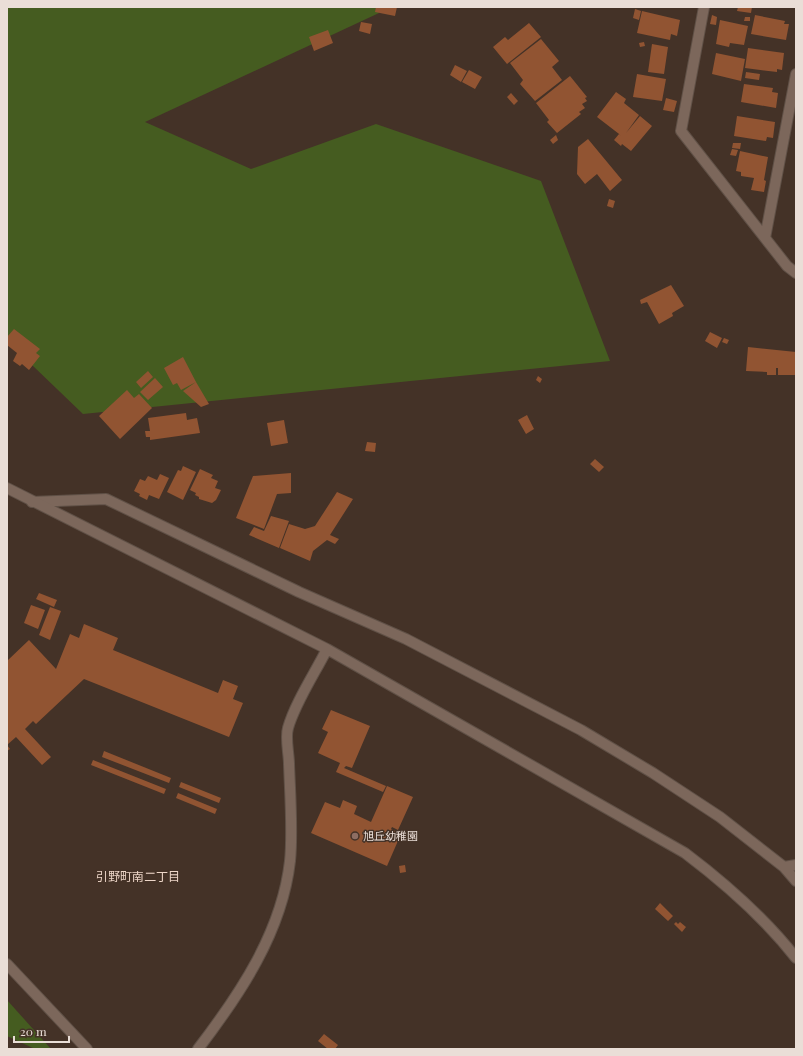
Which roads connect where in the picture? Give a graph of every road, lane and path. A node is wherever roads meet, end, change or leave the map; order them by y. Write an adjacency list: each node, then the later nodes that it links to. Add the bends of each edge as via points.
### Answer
1 (704, 7): 3 (street, via 681,131)
2 (796, 74): 3 (street)
3 (765, 238): 4 (street)
4 (796, 273)
5 (7, 488): 6 (street)
6 (32, 502): 7 (street); 9 (street, via 106,499 299,592 406,639 581,730 646,769 720,818)
7 (327, 649): 11 (street, via 685,853 724,882 757,913); 14 (street, via 302,695 288,729 290,861 281,905 263,950 229,1009)
8 (796, 865): 9 (street)
9 (784, 867): 10 (street)
10 (796, 881)
11 (796, 958)
12 (7, 964): 13 (street)
13 (87, 1049)
14 (198, 1049)

